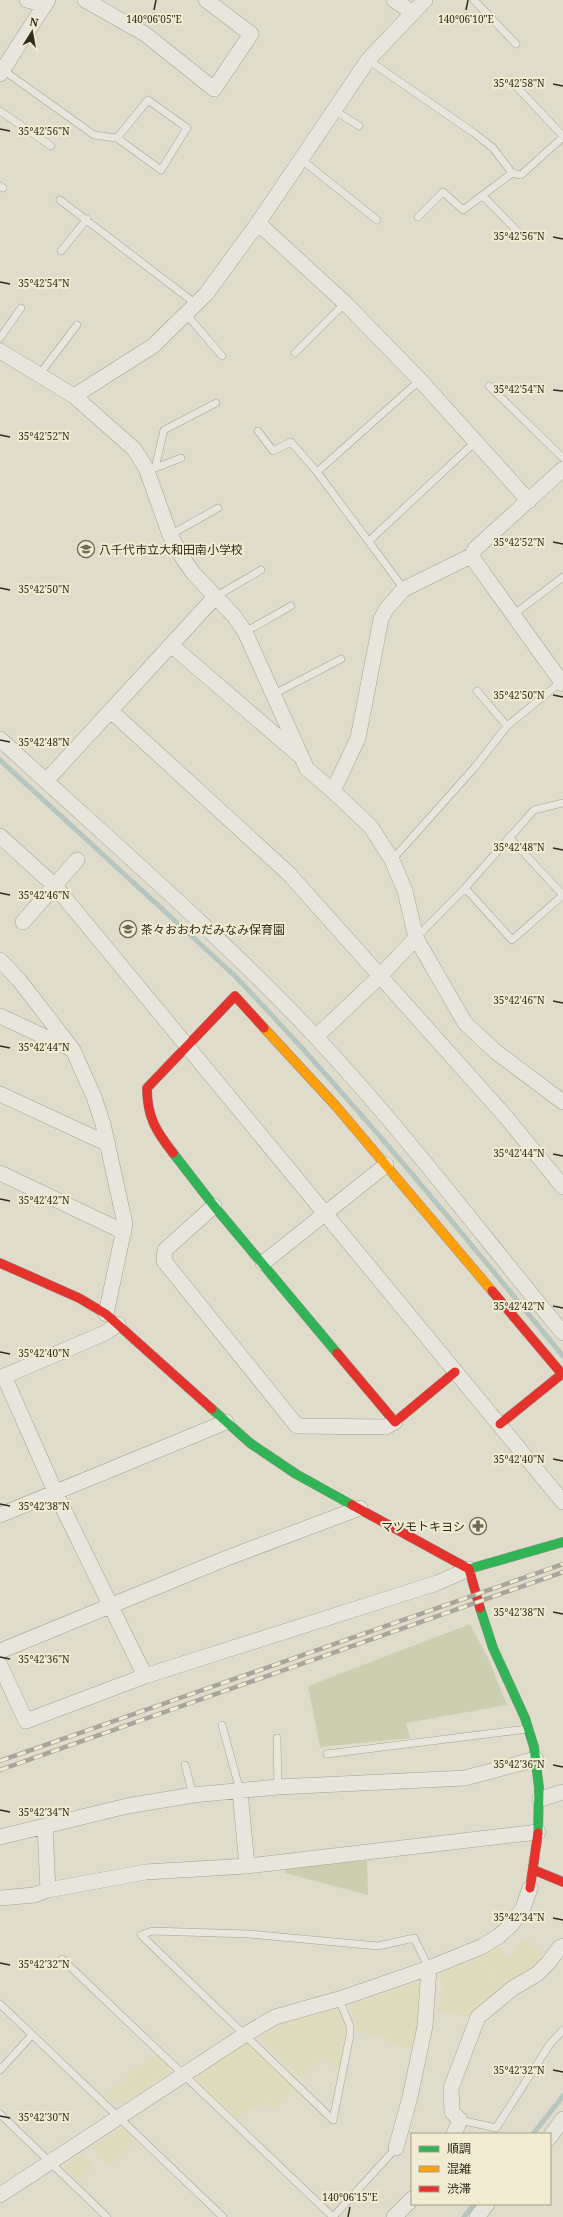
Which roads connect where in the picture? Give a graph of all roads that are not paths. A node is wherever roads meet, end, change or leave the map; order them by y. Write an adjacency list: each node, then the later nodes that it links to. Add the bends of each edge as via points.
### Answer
1 (27, 0): 7 (street)
2 (85, 0): 3 (street, via 145,34 214,89 251,34)
3 (206, 0)
4 (394, 0): 8 (street)
5 (426, 0): 8 (street)
6 (474, 0): 9 (lane)
7 (47, 2): 11 (street)
8 (412, 12): 10 (street)
9 (516, 44)
10 (368, 60): 13 (street); 20 (lane, via 474,133 493,148)
11 (1, 72): 17 (lane, via 94,135)
12 (515, 85): 16 (lane)
13 (334, 110): 15 (lane); 19 (street)
14 (0, 111): 18 (lane)
15 (359, 126)
16 (563, 136): 20 (lane, via 521,175)
17 (117, 138): 17 (lane, via 160,170 188,128 148,100)
18 (51, 146)
19 (302, 160): 25 (lane); 26 (street)
20 (512, 173): 21 (lane)
21 (483, 196): 23 (lane, via 463,210 443,192); 27 (lane)
22 (60, 200): 24 (lane)
23 (418, 217)
24 (87, 219): 28 (lane); 31 (lane)
25 (377, 220)
26 (258, 223): 29 (street); 31 (street, via 206,294)
27 (517, 231)
28 (61, 251)
29 (345, 303): 35 (lane); 38 (street)
30 (21, 308): 33 (lane)
31 (191, 309): 36 (lane); 40 (street, via 153,346)
32 (76, 325): 37 (lane)
33 (0, 338)
34 (0, 351): 37 (street)
35 (295, 354)
36 (222, 356)
37 (38, 375): 40 (street)
38 (420, 380): 43 (street); 48 (lane)
39 (489, 386): 45 (lane)
40 (74, 396): 47 (street, via 134,449)
41 (216, 403): 47 (lane, via 164,430)
42 (258, 431): 48 (lane, via 273,451 291,442)
43 (475, 442): 49 (street); 52 (lane)
44 (181, 458): 47 (lane)
45 (563, 458)
46 (563, 469): 49 (street)
47 (151, 470): 51 (street)
48 (317, 472): 52 (lane)
49 (529, 502): 53 (street, via 476,548)
50 (218, 508): 51 (lane)
51 (170, 535): 57 (street, via 184,560)
52 (369, 541): 56 (lane)
53 (471, 556): 56 (street); 59 (street)
54 (261, 570): 57 (lane)
55 (563, 578): 59 (lane)
56 (404, 589): 71 (street, via 381,619 358,738)
57 (215, 597): 60 (street, via 234,616); 61 (street)
58 (291, 606): 60 (lane)
59 (513, 615): 63 (street)
60 (245, 632): 65 (street)
61 (171, 645): 66 (street); 69 (street)
62 (341, 659): 65 (lane)
63 (562, 682): 67 (lane)
64 (477, 691): 67 (lane)
65 (274, 694): 69 (street)
66 (111, 711): 70 (street); 83 (street, via 289,874)
67 (507, 726): 76 (lane, via 475,767)
68 (0, 739): 70 (street)
69 (301, 756): 71 (street, via 307,769)
70 (46, 781): 85 (street, via 253,973)
71 (333, 791): 76 (street, via 371,827)
72 (563, 803): 74 (lane, via 534,810)
73 (0, 836): 77 (street)
74 (509, 837): 78 (lane); 79 (lane)
75 (77, 860): 77 (street)
76 (392, 860): 81 (street, via 405,891)
77 (54, 886): 80 (street); 86 (street)
78 (465, 888): 79 (lane, via 512,940); 81 (lane)
79 (563, 895)
80 (23, 922)
81 (416, 938): 83 (street); 89 (street, via 465,1023 496,1052)
82 (0, 960): 87 (street, via 24,986)
83 (379, 977): 85 (street); 93 (street, via 506,1117)
84 (0, 1016): 87 (street)
85 (316, 1037): 101 (street)
86 (186, 1045): 91 (street, via 235,996); 94 (street, via 147,1088 147,1099 155,1130); 95 (street)
87 (73, 1050): 90 (street, via 94,1097)
88 (0, 1094): 90 (street)
89 (563, 1102)
90 (108, 1144): 96 (street, via 125,1224)
91 (386, 1165): 95 (street); 106 (street, via 562,1374)
92 (0, 1173): 96 (street)
93 (563, 1187)
94 (214, 1206): 98 (street); 105 (street, via 165,1250 164,1261 297,1426 386,1427)
95 (325, 1213): 98 (street); 102 (street)
96 (124, 1232): 99 (street)
97 (0, 1263): 99 (street, via 79,1298)
98 (263, 1263): 105 (street)
99 (106, 1314): 100 (street)
100 (118, 1324): 103 (street, via 105,1333); 104 (street)
101 (563, 1333)
102 (455, 1372): 105 (street); 106 (street)
103 (2, 1377): 107 (street)
104 (226, 1422): 107 (street); 109 (street, via 250,1443 296,1474)
105 (396, 1422)
106 (500, 1424): 108 (street)
107 (56, 1492): 110 (street); 113 (street)
108 (563, 1502)
109 (360, 1508): 112 (street); 113 (street, via 227,1558)
110 (0, 1515)
111 (563, 1542): 112 (street)
112 (469, 1569): 116 (street, via 437,1583); 118 (street, via 493,1648)
113 (111, 1606): 114 (street); 116 (street)
114 (0, 1651)
115 (0, 1665): 116 (street, via 26,1721)
116 (145, 1676)
117 (222, 1725): 124 (lane)
118 (529, 1728): 120 (lane); 121 (street)
119 (277, 1738): 123 (lane)
120 (327, 1754)
121 (536, 1759): 123 (street, via 465,1778); 127 (street)
122 (185, 1765): 126 (lane)
123 (278, 1787): 124 (street)
124 (240, 1791): 126 (street); 131 (street)
125 (563, 1792): 127 (street)
126 (193, 1795): 128 (street, via 127,1806)
127 (540, 1798): 129 (street)
128 (46, 1827): 130 (street); 135 (street)
129 (538, 1832): 131 (street); 132 (street)
130 (0, 1837)
131 (247, 1866): 135 (street, via 146,1872)
132 (534, 1870): 133 (street); 134 (street)
133 (561, 1878)
134 (530, 1888): 139 (street, via 523,1908 512,1924 499,1936 481,1947)
135 (48, 1890): 136 (street, via 34,1895)
136 (0, 1898)
137 (563, 1946): 150 (street, via 560,1946 537,1974 513,1988 478,2017 451,2088 452,2112)
138 (62, 1958): 146 (lane)
139 (428, 1968): 140 (street); 143 (lane, via 414,1938 378,1946 248,1934 152,1931 141,1935); 153 (street, via 425,2026)
140 (339, 1999): 143 (street, via 275,2017); 143 (lane, via 350,2026 350,2035 333,2120)
141 (0, 2004): 144 (lane)
142 (563, 2030): 150 (lane, via 550,2044 496,2128)
143 (246, 2034): 146 (street)
144 (32, 2036): 145 (lane); 148 (lane)
145 (0, 2070)
146 (185, 2074): 148 (street); 160 (lane)
147 (0, 2114): 154 (lane)
148 (118, 2117): 154 (street); 159 (lane)
149 (563, 2119): 152 (street)
150 (460, 2120): 151 (street)
151 (454, 2133)
152 (551, 2136)
153 (396, 2148): 160 (lane)
154 (50, 2162): 155 (street); 158 (lane)
155 (0, 2195)
156 (411, 2200): 161 (street)
157 (486, 2205): 162 (street)
158 (107, 2217)
159 (223, 2217)
160 (333, 2217)
161 (394, 2217)
162 (477, 2217)

